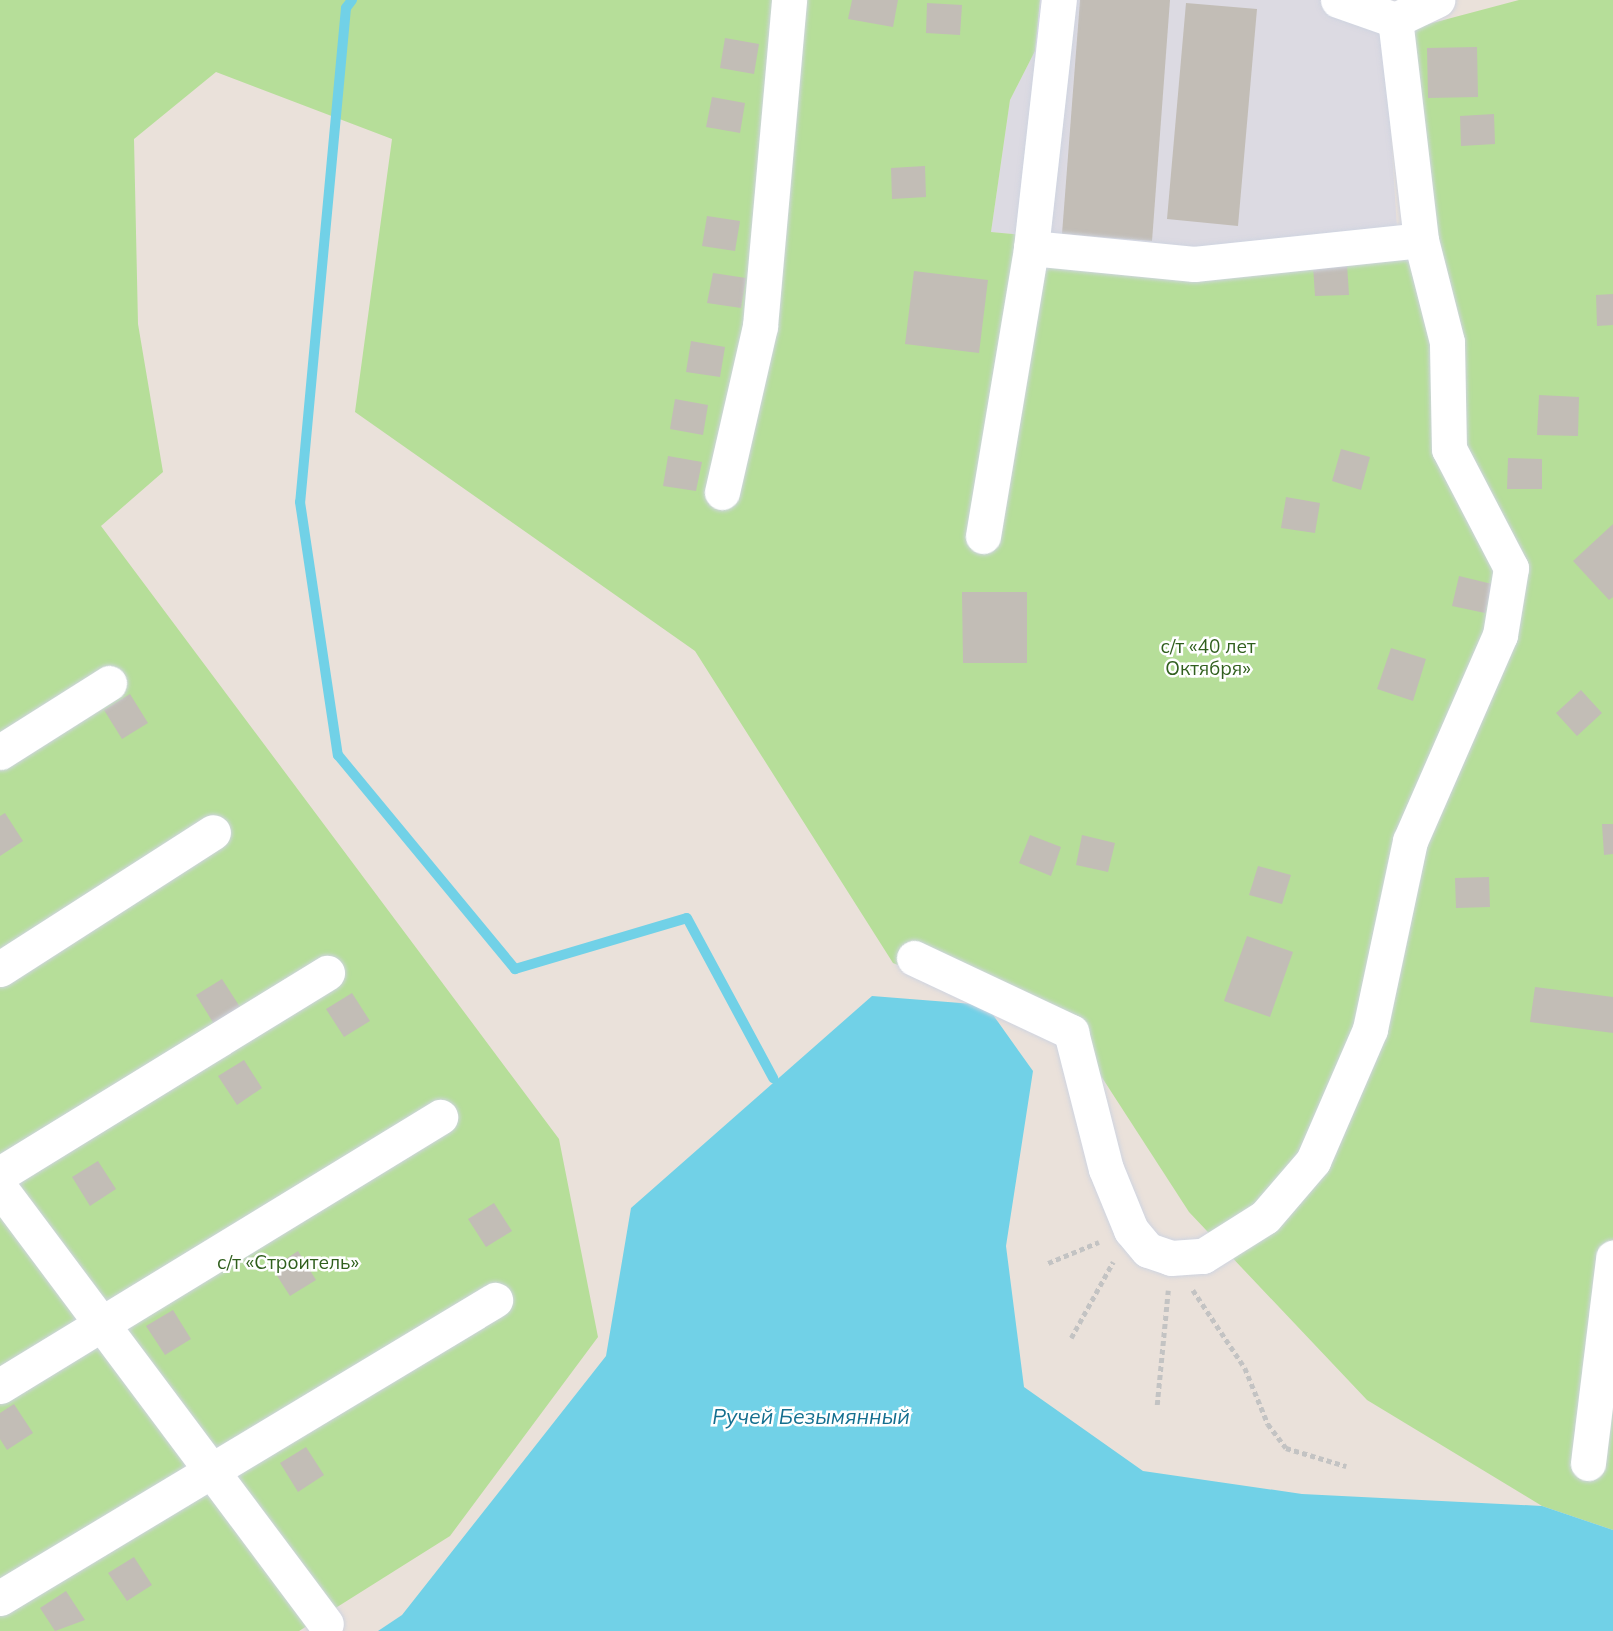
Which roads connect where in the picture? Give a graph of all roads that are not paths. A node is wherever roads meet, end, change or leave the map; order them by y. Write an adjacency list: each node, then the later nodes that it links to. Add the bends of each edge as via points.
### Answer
1 (789, 0): 8 (lane, via 760,326)
2 (1059, 0): 7 (lane)
3 (1338, 0): 5 (lane)
4 (1437, 0): 5 (lane)
5 (1395, 20): 6 (lane)
6 (1420, 240): 7 (lane, via 1194,264); 13 (lane, via 1447,342 1449,449 1511,568 1500,635 1410,841 1370,1030 1313,1161 1265,1217 1203,1256 1171,1258 1148,1250 1131,1230 1106,1169 1071,1032)
7 (1031, 248): 9 (lane)
8 (722, 492)
9 (983, 536)
10 (109, 683): 11 (lane)
11 (0, 751)
12 (213, 832): 14 (lane)
13 (914, 958)
14 (0, 969)
15 (327, 973): 17 (lane)
16 (440, 1116): 21 (lane)
17 (0, 1174)
18 (0, 1188): 21 (lane)
19 (1613, 1258): 23 (lane)
20 (495, 1300): 24 (lane)
21 (102, 1324): 22 (lane); 24 (lane)
22 (0, 1387)
23 (1588, 1462)
24 (211, 1471): 25 (lane); 26 (lane)
25 (0, 1598)
26 (326, 1624)

